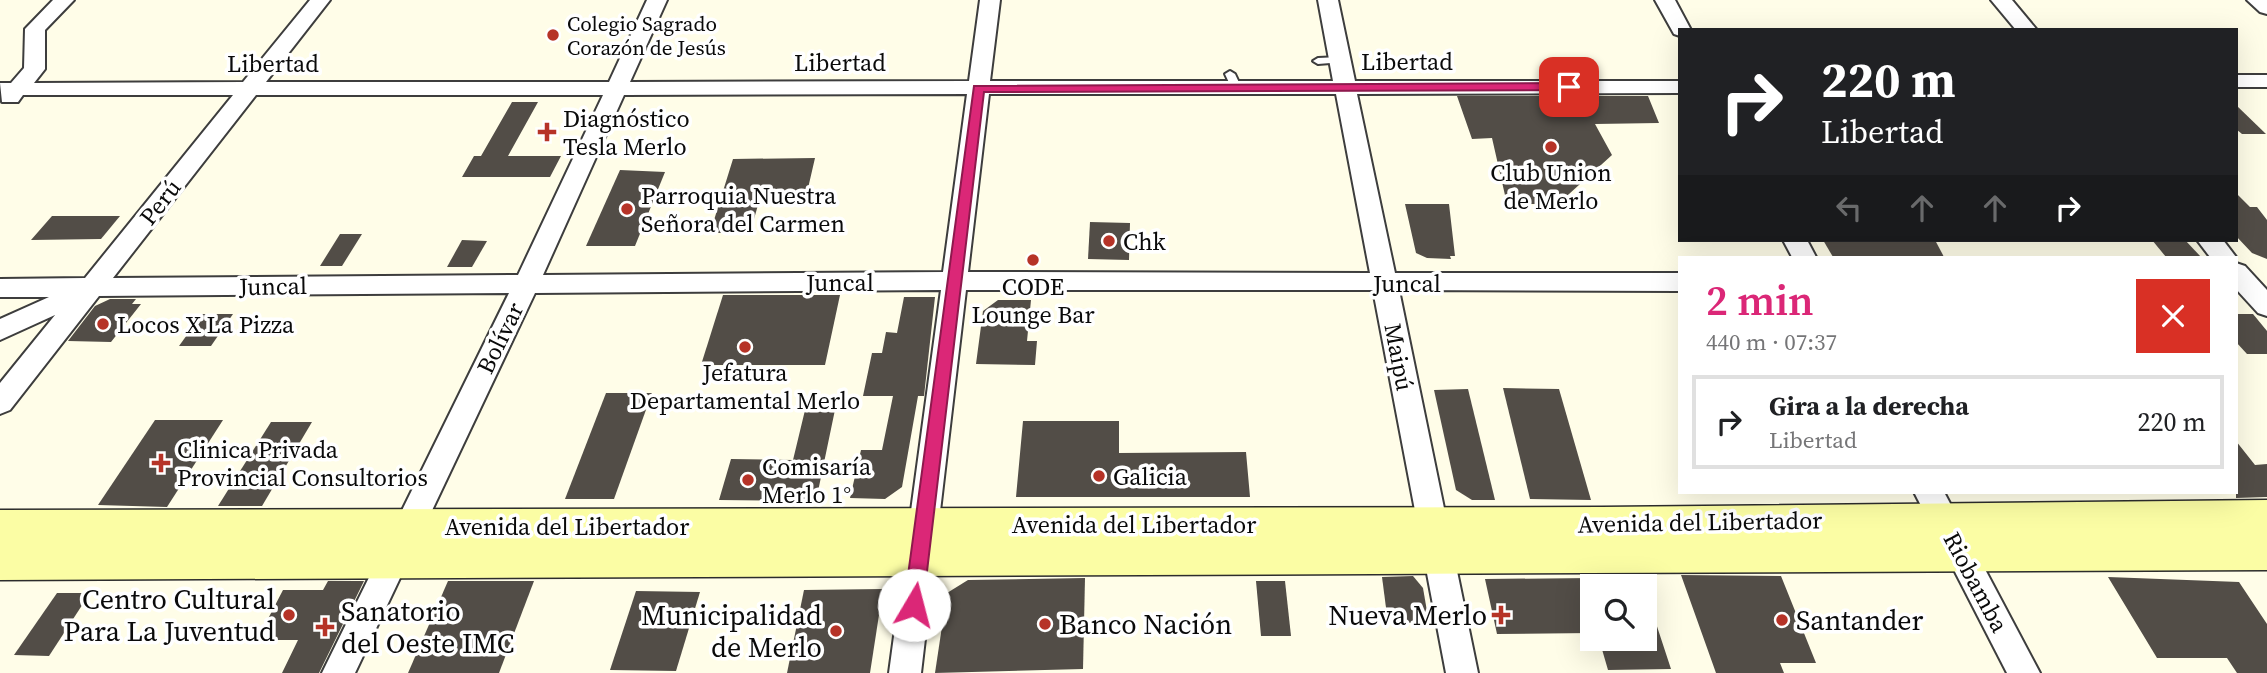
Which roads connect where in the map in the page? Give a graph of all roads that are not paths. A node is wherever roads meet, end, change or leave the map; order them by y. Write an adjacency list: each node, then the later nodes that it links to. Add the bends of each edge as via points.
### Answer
1 (64, 0): 18 (street, via 35,29 34,69)
2 (320, 0): 19 (street, Perú)
3 (657, 0): 15 (street, Bolívar)
4 (990, 0): 16 (street)
5 (1328, 0): 17 (street, Maipú, via 1329,60)
6 (1665, 0): 10 (street)
7 (2001, 0): 11 (street)
8 (2257, 0): 9 (street)
9 (2267, 9)
10 (1680, 28)
11 (2025, 28)
12 (2238, 81): 13 (street)
13 (2267, 81)
14 (1678, 87): 17 (street, Libertad)
15 (617, 88): 16 (street, Libertad); 19 (street, Libertad); 26 (street, Bolívar)
16 (978, 88): 17 (street, Libertad, via 1233,82); 24 (street)
17 (1346, 88): 27 (street, Maipú)
18 (9, 89): 19 (street, Libertad); 20 (street)
19 (248, 89): 29 (street, Perú)
20 (0, 106)
21 (2211, 242): 22 (street)
22 (2223, 256)
23 (2245, 276): 30 (street)
24 (956, 281): 26 (street, Juncal); 27 (street, Juncal, via 1141,289); 37 (street)
25 (1678, 282): 27 (street, Juncal)
26 (527, 283): 29 (street, Juncal); 38 (street, Bolívar)
27 (1385, 283): 36 (street, Maipú)
28 (0, 288): 29 (street, Juncal)
29 (92, 288): 31 (street); 32 (street, Perú)
30 (2267, 307)
31 (0, 330)
32 (0, 403)
33 (2267, 517): 34 (main road, Avenida del Libertador)
34 (1944, 521): 36 (main road, Avenida del Libertador); 39 (main road, Avenida del Libertador); 44 (street, Riobamba)
35 (0, 528): 38 (main road, Avenida del Libertador)
36 (1434, 539): 37 (main road, Avenida del Libertador); 43 (street, Maipú)
37 (922, 542): 38 (main road, Avenida del Libertador); 42 (street)
38 (398, 544): 40 (main road, Avenida del Libertador); 41 (street, Bolívar)
39 (2267, 552)
40 (0, 562)
41 (338, 673)
42 (905, 673)
43 (1462, 673)
44 (2024, 673)

